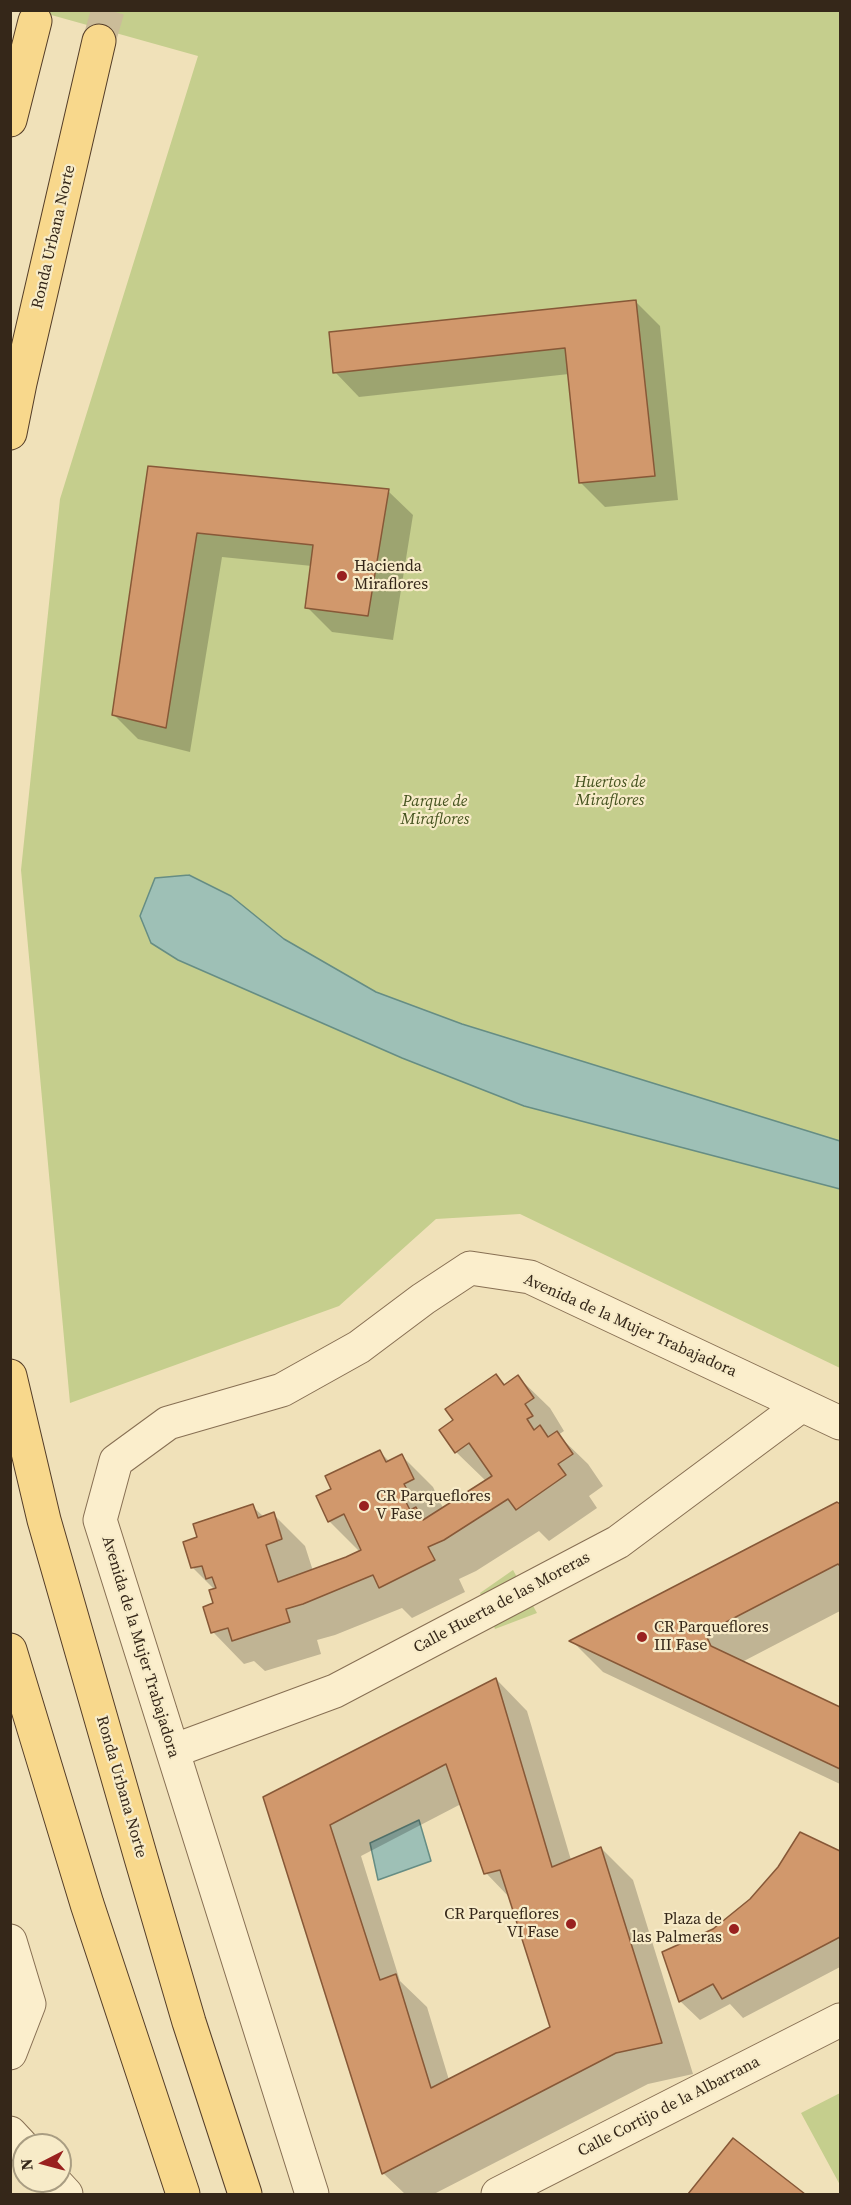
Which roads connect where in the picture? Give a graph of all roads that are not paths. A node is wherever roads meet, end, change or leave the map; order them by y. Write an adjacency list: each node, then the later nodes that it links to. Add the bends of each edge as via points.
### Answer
1 (35, 21): 3 (main road)
2 (99, 41): 4 (main road, Ronda Urbana Norte)
3 (10, 120)
4 (10, 433)
5 (10, 1376): 14 (main road, Ronda Urbana Norte, via 44,1520 141,1858)
6 (802, 1405): 7 (street, Avenida de la Mujer Trabajadora); 9 (street, Calle Huerta de las Moreras, via 618,1542 335,1691); 9 (street, Avenida de la Mujer Trabajadora, via 530,1277 470,1268 359,1347 282,1390 168,1424 116,1461 100,1520)
7 (840, 1423)
8 (10, 1650): 13 (main road, via 87,1904)
9 (173, 1751): 15 (street, Avenida de la Mujer Trabajadora)
10 (10, 1941): 12 (street, via 29,2004)
11 (840, 2020): 16 (street, Calle Cortijo de la Albarrana)
12 (10, 2053)
13 (183, 2194)
14 (245, 2194)
15 (312, 2194)
16 (498, 2194)

